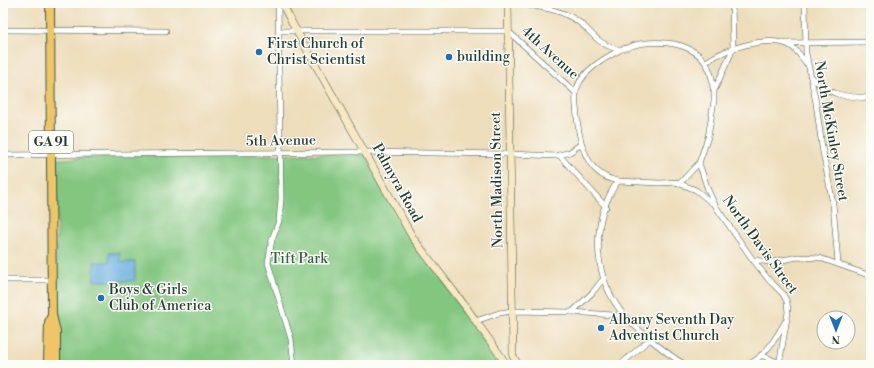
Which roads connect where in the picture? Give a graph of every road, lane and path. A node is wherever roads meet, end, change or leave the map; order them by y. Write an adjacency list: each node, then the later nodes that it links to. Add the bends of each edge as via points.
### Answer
1 (50, 3): 9 (main road, GA 91)
2 (278, 3): 11 (street)
3 (282, 3): 12 (main road, Palmyra Road)
4 (508, 3): 13 (main road, North Madison Street)
5 (515, 3): 18 (street, via 571,16 597,40)
6 (732, 3): 17 (street)
7 (805, 3): 14 (street, North McKinley Street)
8 (3, 30): 9 (street)
9 (50, 30): 10 (street); 27 (main road, GA 91)
10 (166, 30)
11 (279, 30): 12 (street); 28 (street)
12 (297, 31): 13 (street); 26 (main road, Palmyra Road)
13 (508, 31): 23 (street, 4th Avenue); 29 (main road, North Madison Street)
14 (805, 42): 15 (street); 16 (street); 20 (street, North McKinley Street)
15 (871, 42)
16 (783, 43): 17 (street, via 754,43); 20 (street, via 794,48)
17 (733, 48): 19 (street, via 715,55); 22 (street)
18 (620, 50): 19 (street, via 638,44 674,43 691,49); 23 (street, via 589,71 581,80)
19 (706, 62): 22 (street, via 712,75)
20 (807, 65): 21 (street, North McKinley Street)
21 (808, 73): 24 (street, via 822,88 830,92); 38 (street, North McKinley Street, via 816,103 833,204)
22 (714, 91): 32 (street, via 708,137)
23 (576, 93): 25 (street)
24 (871, 98)
25 (581, 144): 31 (street, 5th Avenue, via 570,152); 33 (street, via 587,158 602,175)
26 (365, 153): 28 (street, 5th Avenue); 29 (street, 5th Avenue); 48 (main road, Palmyra Road, via 413,238)
27 (52, 154): 28 (street, 5th Avenue); 30 (street, 5th Avenue); 42 (main road, GA 91)
28 (280, 154): 54 (street, via 279,221 270,244 268,263 291,339)
29 (510, 154): 31 (street, 5th Avenue, via 545,157); 43 (main road, North Madison Street)
30 (3, 155)
31 (559, 155): 35 (street)
32 (699, 163): 34 (street); 36 (street, North Davis Street)
33 (618, 181): 34 (street); 35 (street, via 612,189)
34 (677, 182): 36 (street, via 696,190)
35 (606, 207): 40 (street, via 600,223 598,246)
36 (716, 207): 37 (street, North Davis Street)
37 (753, 260): 38 (street, via 772,262 808,257); 46 (street, North Davis Street, via 783,294 788,307)
38 (838, 263): 39 (street)
39 (871, 276)
40 (604, 278): 44 (street); 47 (street, via 619,309)
41 (3, 280): 42 (street)
42 (52, 280): 45 (main road, GA 91)
43 (512, 311): 44 (street); 48 (street); 56 (main road, North Madison Street, via 513,356)
44 (572, 312): 47 (street, via 613,315)
45 (52, 315): 52 (main road, GA 91, via 49,322); 53 (main road, GA 91, via 56,332)
46 (787, 317): 50 (street, via 777,338); 51 (street, North Davis Street)
47 (627, 319): 49 (street)
48 (476, 321): 55 (main road, Palmyra Road)
49 (650, 339): 57 (street); 58 (street)
50 (761, 355): 51 (street); 59 (street)
51 (780, 364)
52 (48, 365)
53 (56, 365)
54 (294, 365)
55 (507, 365)
56 (518, 365)
57 (620, 365)
58 (686, 365)
59 (746, 365)

